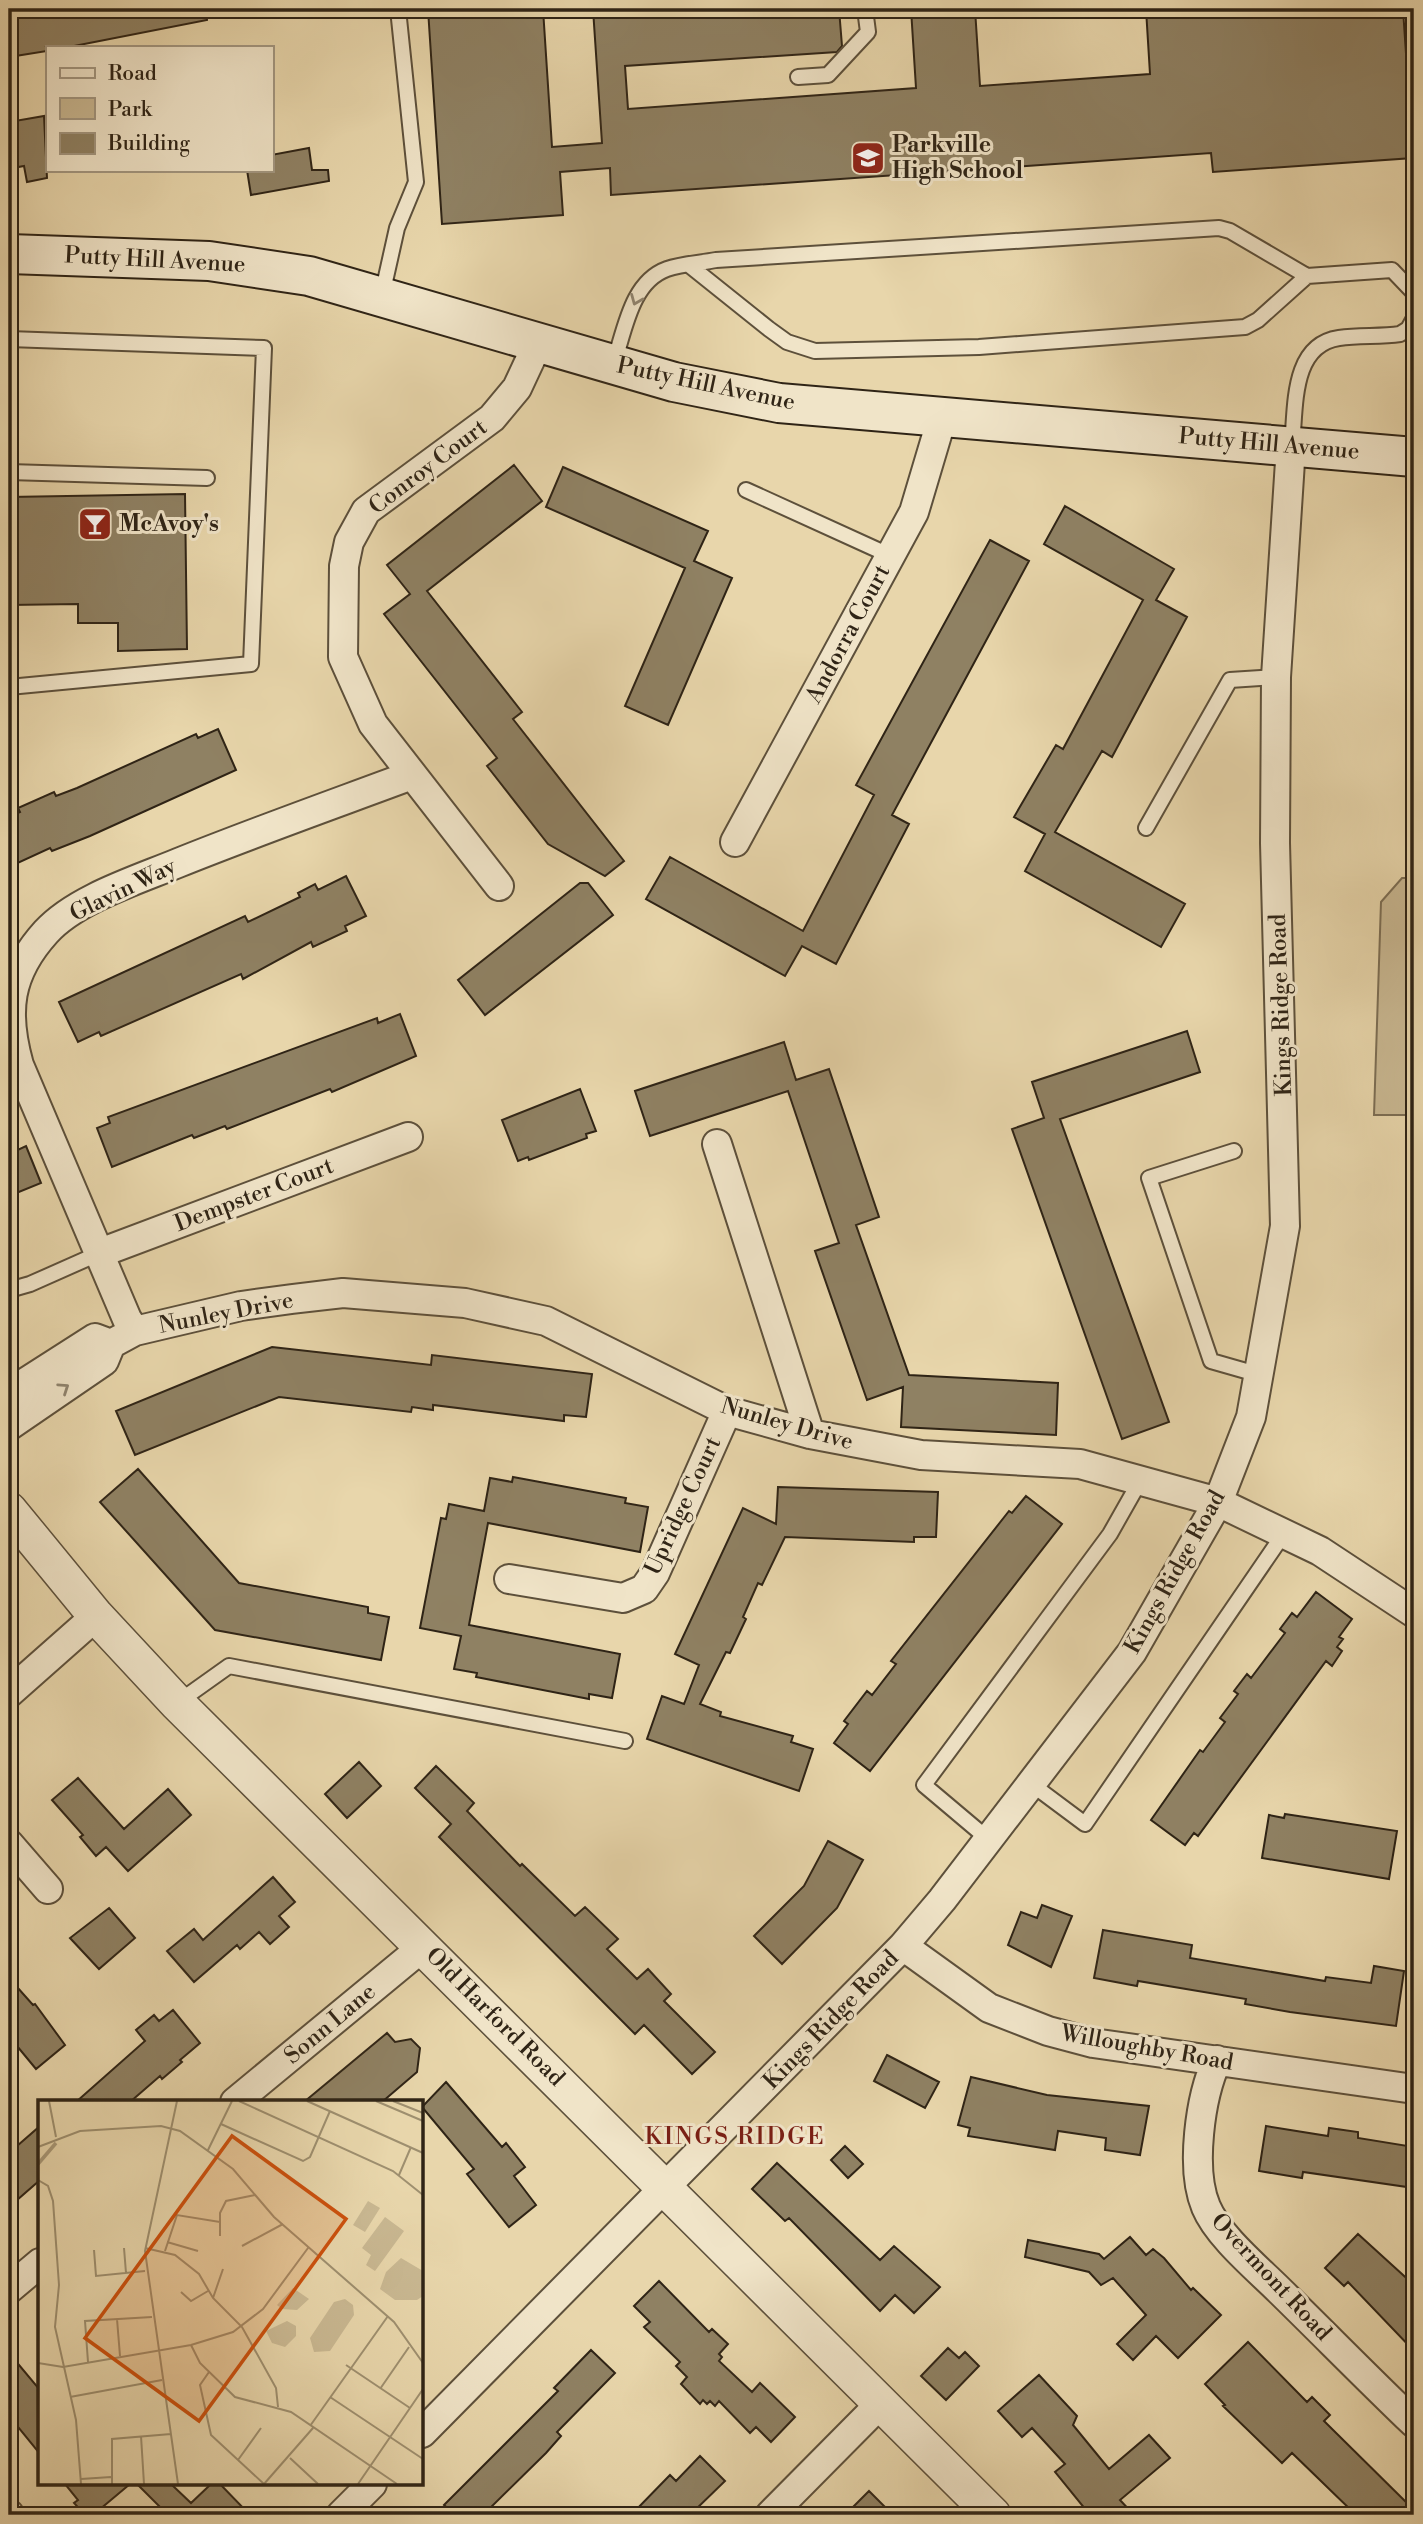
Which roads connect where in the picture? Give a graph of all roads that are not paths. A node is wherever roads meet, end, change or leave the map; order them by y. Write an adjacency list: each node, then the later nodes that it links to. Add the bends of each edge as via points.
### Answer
1 (398, 9): 8 (lane, via 416,182 397,228)
2 (865, 9): 3 (lane, via 868,32 828,75)
3 (798, 77)
4 (9, 254): 8 (main road, Putty Hill Avenue, via 220,262 309,276)
5 (690, 265): 6 (lane, via 1219,228); 6 (lane, via 787,342 816,351 979,347 1245,327); 12 (lane, one-way to 12, via 667,269 638,292)
6 (1307, 276): 7 (lane, via 1392,270)
7 (1414, 293)
8 (382, 295): 11 (main road, Putty Hill Avenue)
9 (1414, 318): 14 (lane, via 1400,334 1335,339 1311,353 1300,370)
10 (9, 339): 21 (lane, via 264,348 251,664)
11 (538, 343): 12 (main road, Putty Hill Avenue); 22 (street, Conroy Court, via 501,409 366,511 349,542 344,566 343,657 373,724)
12 (613, 365): 13 (main road, Putty Hill Avenue, via 779,403)
13 (942, 418): 14 (main road, Putty Hill Avenue); 19 (street, Andorra Court, via 914,512)
14 (1292, 446): 15 (main road, Putty Hill Avenue); 20 (street, Kings Ridge Road)
15 (1414, 457)
16 (9, 472): 17 (lane)
17 (207, 478)
18 (746, 490): 19 (lane)
19 (891, 556): 24 (street, Andorra Court)
20 (1276, 677): 23 (lane, via 1230,680); 33 (street, Kings Ridge Road, via 1275,843 1285,1226)
21 (9, 687)
22 (412, 775): 25 (street, Conroy Court); 29 (street, Glavin Way, via 120,886 47,931 21,968 11,1000 12,1039 19,1065)
23 (1146, 828)
24 (735, 842)
25 (499, 886)
26 (408, 1136): 29 (street, Dempster Court)
27 (716, 1144): 37 (street)
28 (1234, 1151): 33 (lane, via 1149,1178 1211,1361)
29 (100, 1253): 30 (lane); 31 (street, Glavin Way)
30 (9, 1290)
31 (135, 1331): 32 (street, Nunley Drive); 35 (street, Nunley Drive, via 241,1306 344,1293 465,1303 547,1321)
32 (111, 1344): 34 (street, Nunley Drive, via 95,1339); 36 (street, Nunley Drive, one-way to 32, via 104,1361)
33 (1260, 1375): 39 (street, Kings Ridge Road, via 1251,1417)
34 (9, 1393)
35 (727, 1411): 37 (street, Nunley Drive); 42 (street, Upridge Court, via 644,1589 623,1598)
36 (9, 1426)
37 (810, 1434): 38 (street, Nunley Drive, via 921,1455 1080,1464)
38 (1140, 1481): 39 (street, Nunley Drive); 49 (lane, via 1110,1534 924,1786)
39 (1218, 1502): 41 (street, Nunley Drive); 48 (street, Kings Ridge Road, via 1132,1652)
40 (9, 1510): 44 (street, Old Harford Road)
41 (1285, 1532): 43 (street, Nunley Drive); 48 (lane, via 1085,1824)
42 (509, 1579)
43 (1414, 1613)
44 (96, 1616): 45 (street); 46 (street, Old Harford Road)
45 (9, 1693)
46 (177, 1703): 47 (lane, via 229,1666); 52 (street, Old Harford Road)
47 (625, 1741)
48 (1030, 1783): 49 (street, Kings Ridge Road)
49 (988, 1839): 53 (street, Kings Ridge Road)
50 (9, 1844): 51 (street)
51 (48, 1889)
52 (424, 1946): 56 (street, Sonn Lane); 57 (street, Old Harford Road)
53 (903, 1946): 54 (street, Willoughby Road, via 989,2008 1048,2031 1093,2043); 57 (street, Kings Ridge Road)
54 (1217, 2060): 55 (street, Willoughby Road); 61 (street, Overmont Road, via 1202,2112 1199,2175 1207,2210 1248,2259)
55 (1414, 2089)
56 (237, 2100)
57 (666, 2187): 60 (street, Old Harford Road); 62 (street, Kings Ridge Road)
58 (38, 2265): 59 (street)
59 (9, 2289)
60 (882, 2402): 65 (street); 66 (street, Old Harford Road)
61 (1414, 2423)
62 (424, 2431)
63 (370, 2486): 64 (street)
64 (341, 2515)
65 (770, 2515)
66 (993, 2515)

